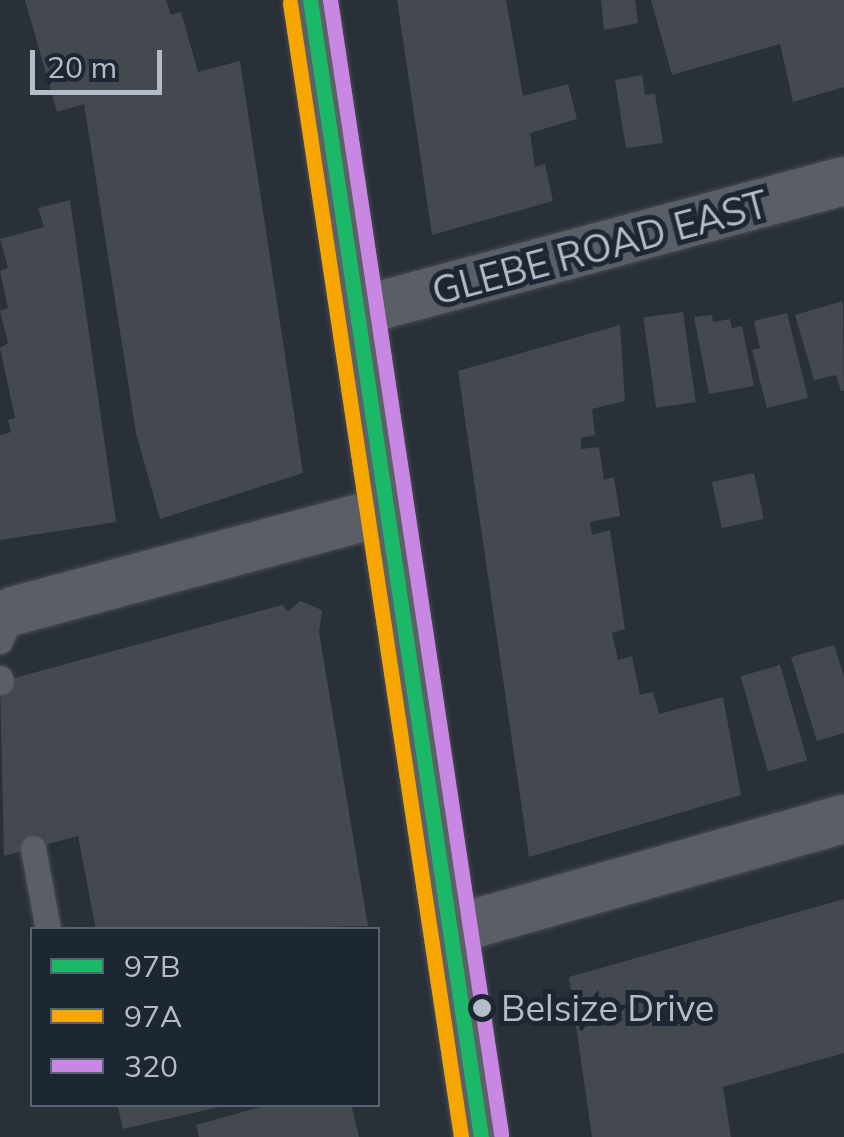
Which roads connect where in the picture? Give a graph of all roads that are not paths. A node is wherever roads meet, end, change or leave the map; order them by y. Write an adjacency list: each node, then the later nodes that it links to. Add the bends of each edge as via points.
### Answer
1 (310, 0): 3 (main road)
2 (844, 181): 3 (street, GLEBE ROAD EAST)
3 (356, 312): 4 (main road)
4 (385, 511): 5 (street); 9 (main road)
5 (7, 626)
6 (844, 819): 9 (street)
7 (33, 848): 8 (lane)
8 (47, 927)
9 (451, 930): 10 (main road)
10 (481, 1137)

